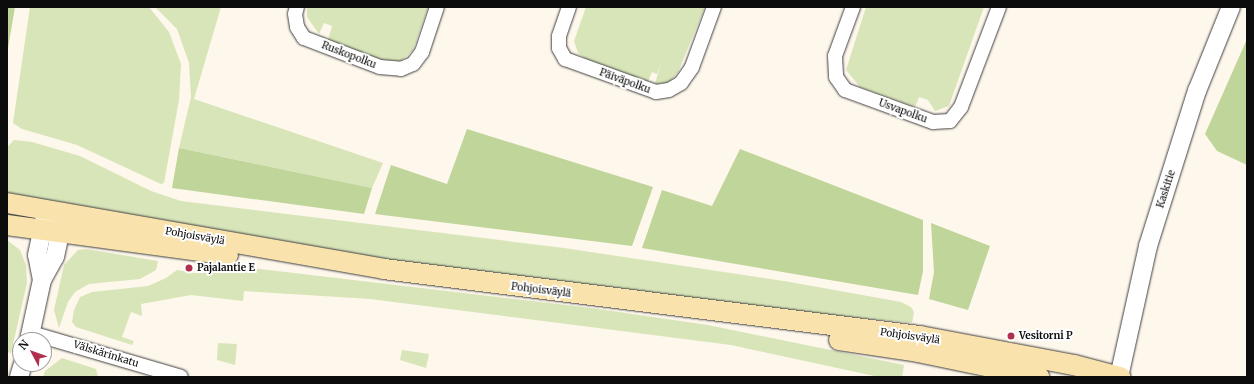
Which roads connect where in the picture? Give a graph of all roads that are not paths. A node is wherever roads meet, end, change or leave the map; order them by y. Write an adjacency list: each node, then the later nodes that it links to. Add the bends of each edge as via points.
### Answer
1 (297, 7): 2 (street, Ruskopolku, via 294,14 297,27 304,38 380,67 401,69 413,64 422,52)
2 (437, 7)
3 (569, 7): 4 (street, Päiväpolku, via 559,36 559,48 565,58 656,92 670,90 681,84 692,67)
4 (714, 7)
5 (853, 7): 6 (street, Usvapolku, via 835,56 836,77 845,90 933,122 950,121 962,107)
6 (999, 7)
7 (1231, 7): 18 (street, Kaskitie, via 1197,91 1148,246)
8 (7, 203): 9 (main road, Pohjoisväylä)
9 (55, 211): 11 (street); 12 (main road, Pohjoisväylä)
10 (7, 225): 11 (main road, Pohjoisväylä)
11 (50, 232): 12 (main road, Pohjoisväylä, via 299,264); 14 (street, via 55,257 42,280)
12 (384, 269): 13 (main road, Pohjoisväylä)
13 (698, 310): 17 (main road, Pohjoisväylä, via 806,335 918,352); 18 (main road, Pohjoisväylä, via 920,336 1074,365)
14 (31, 332)
15 (52, 342): 16 (street, Välskärinkatu)
16 (181, 377)
17 (1039, 377)
18 (1119, 377)

